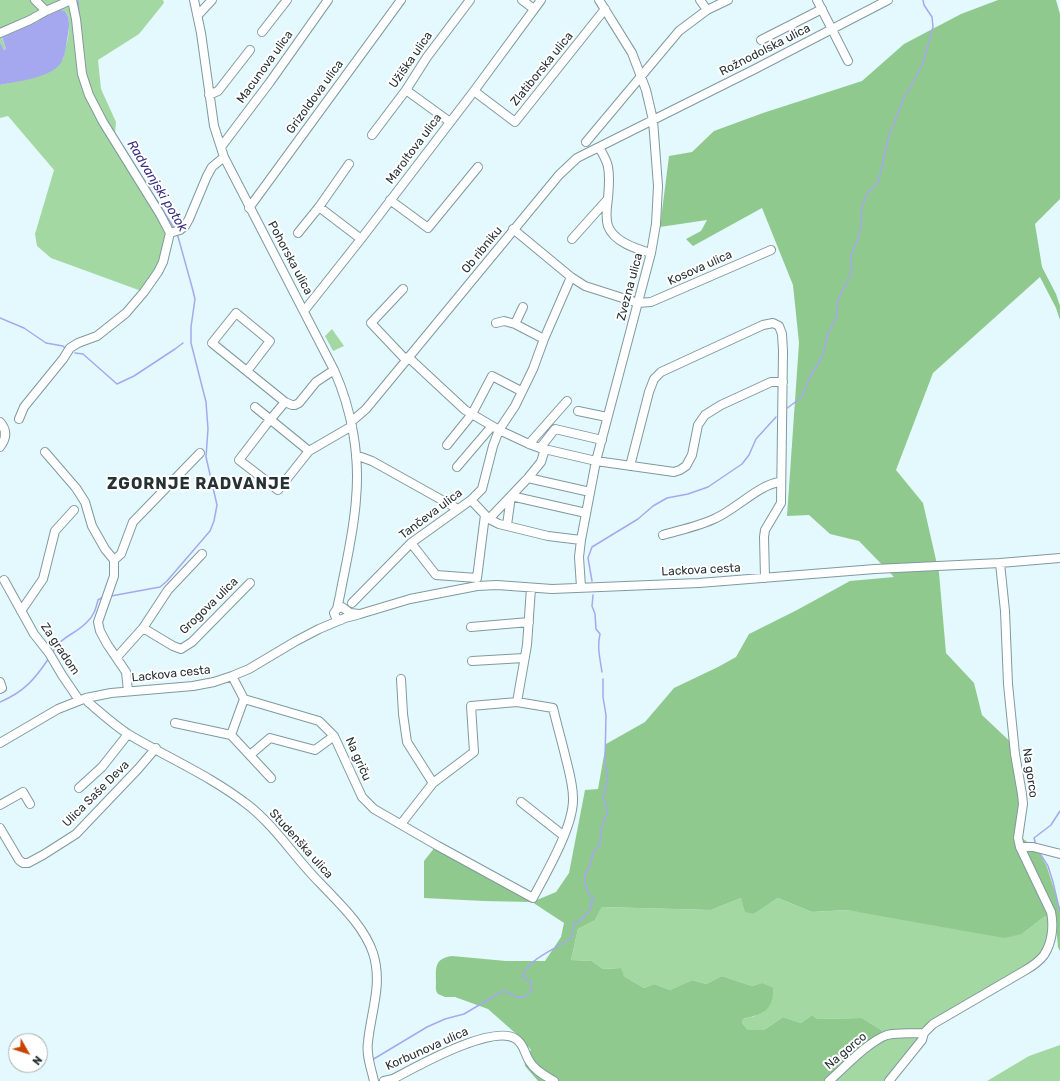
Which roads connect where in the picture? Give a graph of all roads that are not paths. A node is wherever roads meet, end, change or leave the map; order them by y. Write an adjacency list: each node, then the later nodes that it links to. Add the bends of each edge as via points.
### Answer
1 (35, 0): 20 (street)
2 (72, 0): 20 (street); 46 (street, via 82,74 89,95 116,144)
3 (194, 0): 21 (street, Pohorska ulica)
4 (212, 0): 21 (street)
5 (287, 0): 23 (street)
6 (328, 0): 37 (street, Macunova ulica)
7 (401, 0): 44 (street, Grizoldova ulica)
8 (470, 0): 29 (street, Užiška ulica, via 427,57)
9 (522, 0): 16 (street)
10 (541, 0): 16 (street, Maroltova ulica)
11 (599, 0): 17 (street, Zvezna ulica)
12 (700, 0): 19 (street)
13 (728, 0): 19 (street)
14 (817, 0): 18 (street)
15 (888, 0): 22 (street, Rožnodolska ulica)
16 (534, 9): 30 (street, Maroltova ulica)
17 (605, 9): 28 (street, Zvezna ulica, via 627,43); 30 (street, Zlatiborska ulica, via 515,122)
18 (822, 9): 22 (street); 25 (street)
19 (707, 10): 28 (street, via 679,31)
20 (46, 11): 24 (street)
21 (198, 15): 31 (street, Pohorska ulica)
22 (832, 29): 27 (street); 32 (street, Rožnodolska ulica)
23 (262, 32)
24 (0, 33)
25 (761, 40)
26 (250, 50): 31 (street, via 218,91)
27 (848, 61)
28 (641, 74): 32 (street, Zvezna ulica); 35 (street)
29 (406, 90): 33 (street); 34 (street, Užiška ulica)
30 (474, 91): 33 (street, Maroltova ulica)
31 (209, 95): 37 (street, Pohorska ulica)
32 (653, 120): 36 (street, Ob ribniku); 51 (street, Zvezna ulica, via 658,186)
33 (450, 122): 41 (street, Maroltova ulica)
34 (372, 135)
35 (586, 142)
36 (599, 147): 42 (street, via 608,165); 45 (street, Ob ribniku, via 567,166)
37 (220, 148): 38 (street, Pohorska ulica)
38 (224, 157): 44 (street, Pohorska ulica); 46 (street, via 212,167 185,226)
39 (349, 164): 43 (street)
40 (478, 167): 41 (street, via 428,228)
41 (390, 200): 48 (street, Maroltova ulica)
42 (607, 200): 49 (street); 51 (street, via 608,226 612,233 622,241)
43 (319, 207): 47 (street); 48 (street)
44 (249, 208): 56 (street, Pohorska ulica)
45 (514, 229): 52 (street); 60 (street, Ob ribniku)
46 (174, 232): 71 (street, via 163,262 144,292 126,313 97,336 70,348 24,407)
47 (298, 233)
48 (361, 239): 56 (street, Maroltova ulica)
49 (572, 239)
50 (771, 250): 54 (street, Kosova ulica, via 651,302)
51 (651, 254): 54 (street, Zvezna ulica)
52 (571, 276): 54 (street, via 585,286); 59 (street)
53 (403, 289): 60 (street, via 371,323)
54 (638, 303): 70 (street, Zvezna ulica)
55 (523, 307): 58 (street)
56 (304, 311): 61 (street, Pohorska ulica)
57 (496, 323): 58 (street, via 504,321)
58 (515, 324): 59 (street)
59 (544, 339): 64 (street, via 533,369)
60 (407, 358): 69 (street); 74 (street, Ob ribniku)
61 (334, 370): 65 (street, via 316,382 300,403 292,406); 74 (street, Pohorska ulica)
62 (247, 371): 62 (street, via 270,341 236,313 212,343); 65 (street)
63 (783, 382): 86 (street, via 771,382 705,415 698,425 692,455 686,466 680,470 674,472); 86 (street, via 782,334 779,326 773,323 723,342 661,372 654,379 649,392); 89 (street)
64 (521, 391): 69 (street, via 492,376); 75 (street, via 515,406)
65 (285, 402): 72 (street)
66 (567, 402): 77 (street)
67 (255, 407): 72 (street)
68 (578, 411): 70 (street)
69 (472, 414): 75 (street); 78 (street)
70 (607, 417): 76 (street, Zvezna ulica)
71 (19, 419)
72 (270, 419): 81 (street); 81 (street, via 239,460 278,490)
73 (0, 422): 79 (street, via 5,428 5,436)
74 (352, 424): 81 (street); 84 (street, Pohorska ulica)
75 (495, 428): 77 (street); 87 (street); 92 (street, Tančeva ulica, via 482,489)
76 (602, 440): 80 (street, via 556,429); 85 (street, Zvezna ulica)
77 (529, 444): 80 (street)
78 (447, 445)
79 (0, 447)
80 (543, 449): 85 (street); 88 (street, via 541,462)
81 (309, 451)
82 (45, 452): 103 (street, via 85,502 92,526)
83 (200, 453): 103 (street, via 133,522 121,554)
84 (356, 457): 93 (street, via 372,461); 112 (street, Pohorska ulica, via 355,510 340,597)
85 (596, 461): 86 (street); 90 (street, Zvezna ulica)
86 (630, 466)
87 (457, 467)
88 (528, 478): 90 (street); 91 (street)
89 (780, 482): 98 (street, via 767,485 715,518); 105 (street, via 781,503 765,530)
90 (590, 492): 95 (street, Zvezna ulica)
91 (511, 496): 95 (street); 96 (street); 97 (street)
92 (471, 500): 93 (street, Tančeva ulica); 96 (street)
93 (458, 509): 100 (street, Tančeva ulica)
94 (74, 510): 111 (street, via 55,531 43,579)
95 (586, 513): 99 (street, Zvezna ulica)
96 (487, 517): 97 (street, via 499,524); 100 (street, via 477,578 436,575)
97 (507, 525): 99 (street, via 548,536)
98 (663, 535)
99 (581, 540): 109 (street, Zvezna ulica)
100 (411, 542): 110 (street, Tančeva ulica)
101 (202, 554): 115 (street, via 168,590)
102 (1060, 558): 104 (street, Lackova cesta)
103 (114, 560): 116 (street, via 114,576 98,618 98,626)
104 (1000, 563): 105 (street, Lackova cesta); 143 (street, Na gorco, via 1009,699 1022,794 1018,838)
105 (765, 578): 109 (street, Lackova cesta)
106 (4, 580): 111 (street, Za gradom)
107 (250, 583): 115 (street, Grogova ulica, via 192,642 181,648)
108 (531, 588): 109 (street, Lackova cesta); 112 (street, Lackova cesta, via 498,585 470,588 410,599 358,614); 113 (street)
109 (581, 588)
110 (352, 603)
111 (21, 611): 124 (street, Za gradom, via 34,634)
112 (341, 613): 119 (street, Lackova cesta, via 249,669)
113 (528, 622): 114 (street); 117 (street)
114 (471, 627)
115 (142, 628): 116 (street)
116 (117, 657): 123 (street, via 126,672)
117 (524, 658): 118 (street); 126 (street)
118 (472, 661)
119 (232, 676): 123 (street, Lackova cesta, via 193,686); 125 (street)
120 (401, 679): 135 (street, via 407,742)
121 (0, 682): 122 (street)
122 (0, 689)
123 (128, 691): 124 (street, Lackova cesta)
124 (82, 699): 128 (street, Studenška ulica); 131 (street, Lackova cesta)
125 (244, 699): 129 (street); 130 (street, Na griču, via 319,721)
126 (517, 702): 135 (street, Na griču, via 471,706 474,752); 142 (street, Na griču, via 553,708 573,798)
127 (175, 723): 129 (street)
128 (128, 734): 132 (street, Studenška ulica); 136 (street, via 102,767)
129 (231, 735): 133 (street)
130 (334, 736): 133 (street, via 315,750 270,738); 140 (street, Na griču, via 362,797 374,809)
131 (0, 742)
132 (156, 748): 141 (street, Ulica Saše Deva, via 76,834 43,856 23,863); 146 (street, Studenška ulica, via 212,780 252,809 337,900 360,930 373,952 378,977 368,1041 369,1062)
133 (250, 756): 134 (street)
134 (271, 778)
135 (433, 783): 140 (street, Na griču)
136 (79, 788)
137 (521, 802): 142 (street)
138 (30, 804): 139 (street, via 22,792)
139 (0, 805)
140 (401, 824): 142 (street, Na griču, via 533,898)
141 (0, 828)
142 (564, 836)
143 (1020, 847): 144 (street, via 1033,847); 145 (street, Na gorco, via 1048,904 1053,921 1053,930 1044,954 1024,971 933,1024)
144 (1060, 854)
145 (924, 1033): 149 (street, Na gorco, via 888,1035 880,1039); 150 (street, Na gorco, via 922,1040)
146 (374, 1081)
147 (384, 1081): 148 (street, Korbunova ulica, via 454,1049 500,1035 511,1036 520,1042 532,1065)
148 (554, 1081)
149 (829, 1081)
150 (889, 1081)

